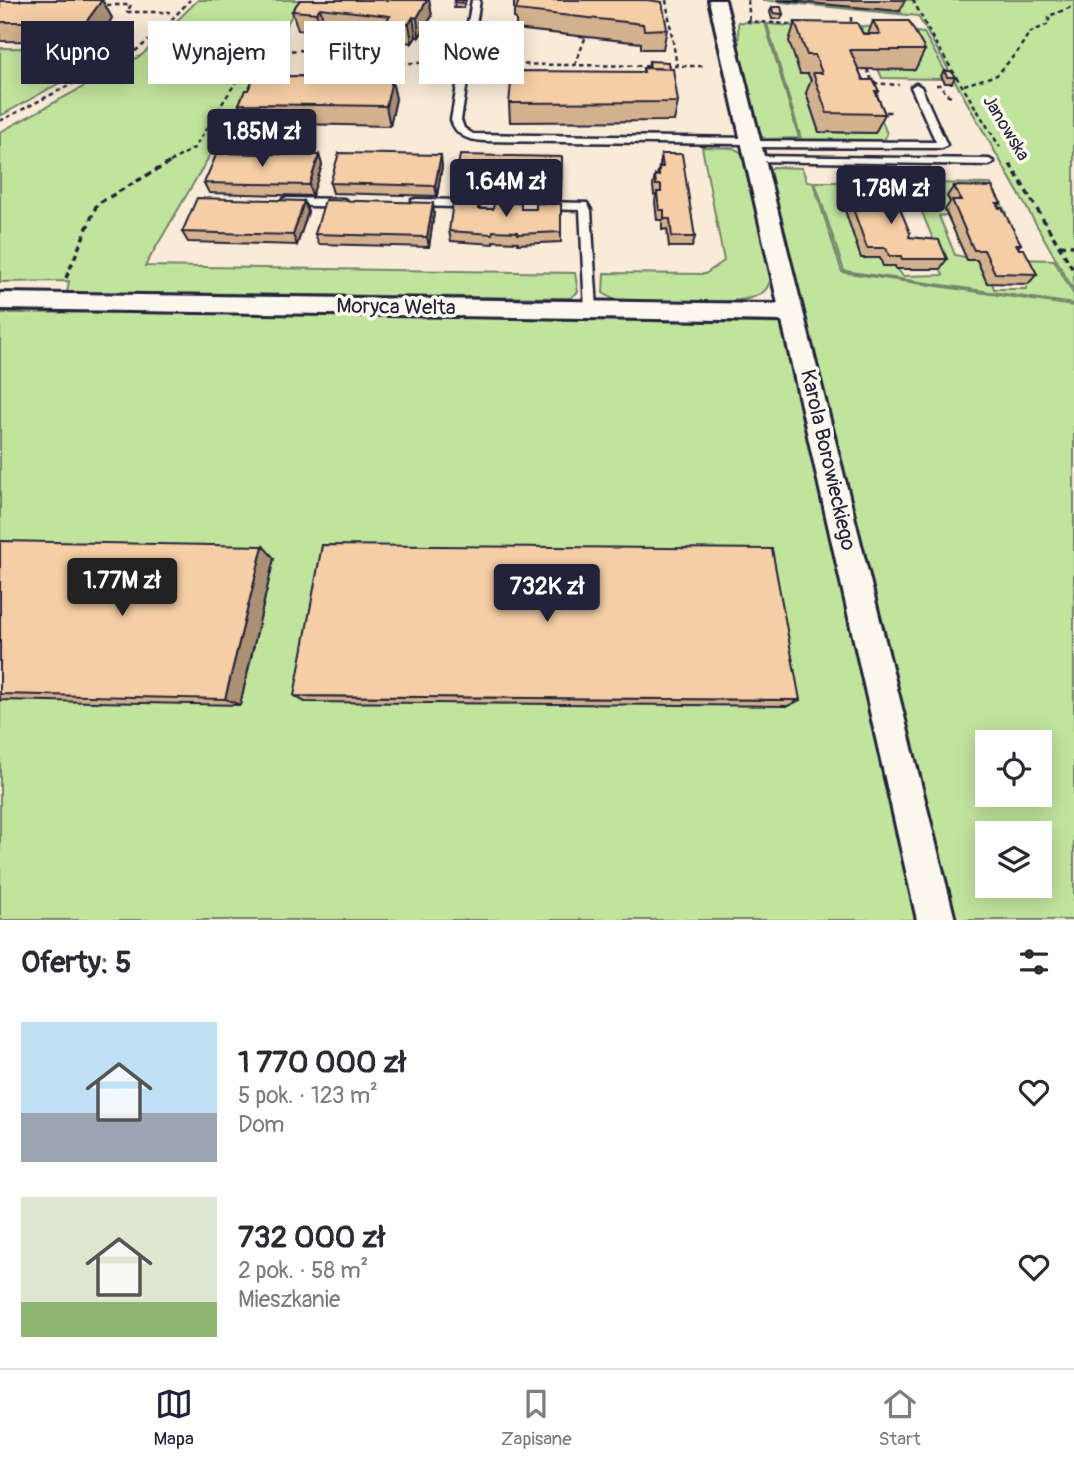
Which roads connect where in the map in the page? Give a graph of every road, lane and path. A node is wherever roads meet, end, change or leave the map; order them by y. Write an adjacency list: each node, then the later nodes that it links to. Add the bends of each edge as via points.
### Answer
1 (190, 0): 10 (path)
2 (476, 0): 28 (lane, via 456,120 464,134)
3 (666, 0): 18 (path)
4 (717, 0): 28 (street, Karola Borowieckiego)
5 (913, 0): 23 (path, Janowska)
6 (92, 5): 8 (path, via 131,5 127,12)
7 (1074, 6): 23 (path, via 1054,13 1049,24 1029,33 997,75)
8 (170, 12)
9 (851, 17): 13 (path)
10 (170, 21)
11 (764, 22): 12 (path)
12 (801, 25)
13 (850, 28)
14 (586, 36): 16 (path)
15 (148, 41): 27 (path)
16 (575, 65)
17 (600, 65): 21 (path)
18 (677, 66)
19 (688, 66): 20 (path)
20 (703, 66)
21 (601, 78)
22 (235, 84): 37 (path, via 194,148 97,204)
23 (964, 85): 33 (path, Janowska)
24 (916, 87): 28 (lane, via 942,145)
25 (867, 112): 26 (path)
26 (891, 113)
27 (0, 121)
28 (751, 148): 29 (lane); 39 (street, Karola Borowieckiego)
29 (989, 162)
30 (271, 202): 31 (lane)
31 (355, 203)
32 (397, 203): 38 (lane, via 583,206)
33 (1058, 245): 34 (path); 35 (path, Janowska)
34 (1074, 246)
35 (1074, 271)
36 (0, 301): 37 (street, Moryca Welta)
37 (55, 302): 38 (street, Moryca Welta)
38 (591, 310): 39 (street, Moryca Welta)
39 (793, 313): 40 (street, Karola Borowieckiego)
40 (936, 920)

